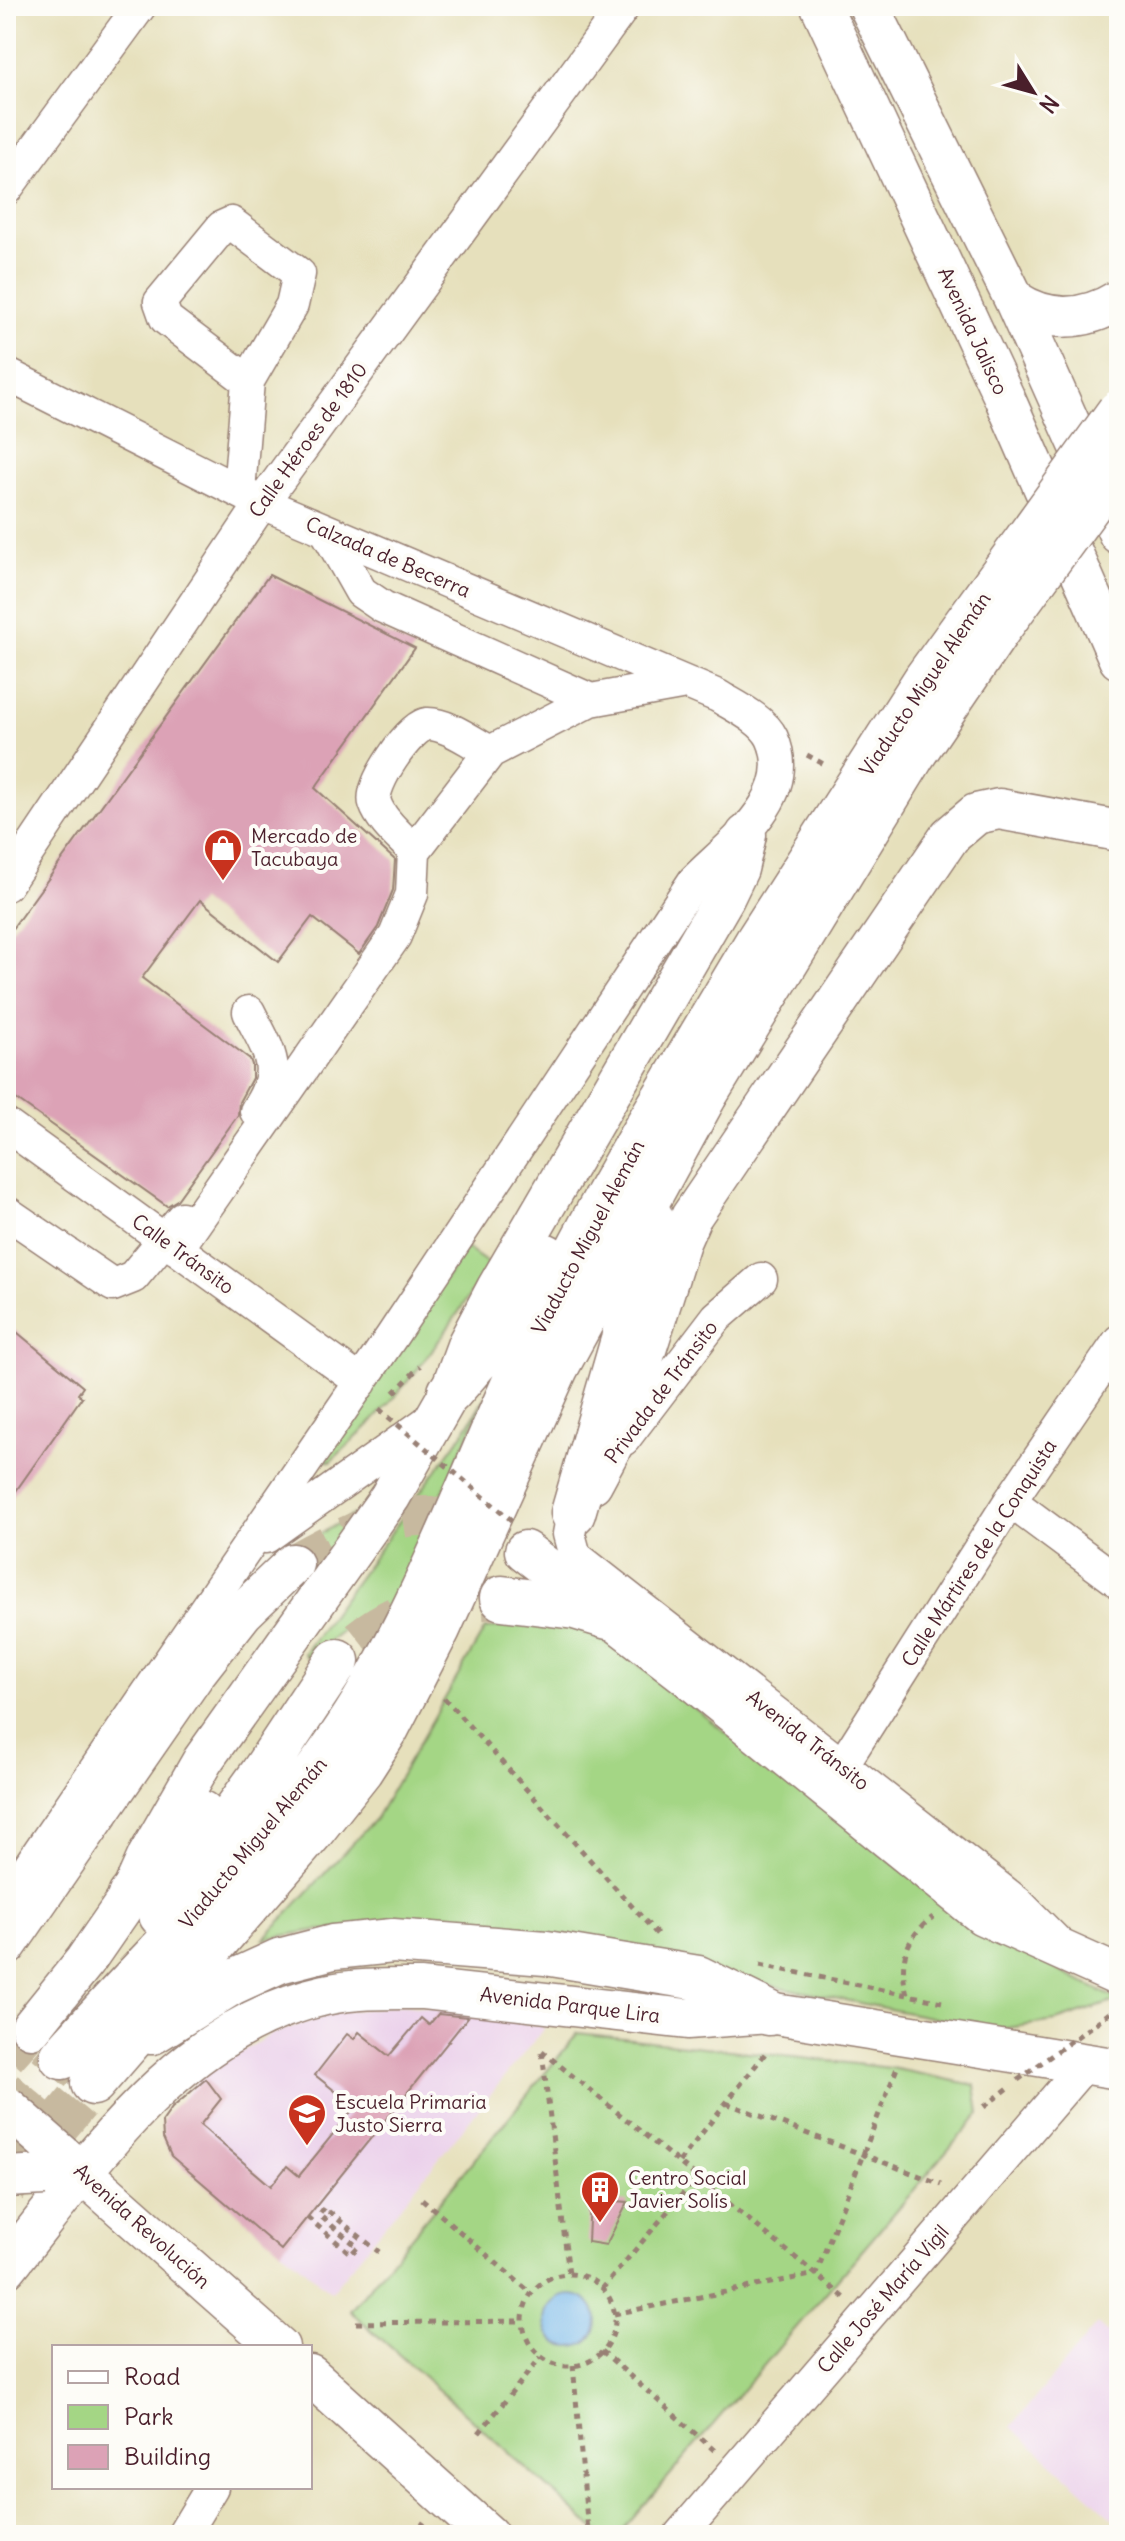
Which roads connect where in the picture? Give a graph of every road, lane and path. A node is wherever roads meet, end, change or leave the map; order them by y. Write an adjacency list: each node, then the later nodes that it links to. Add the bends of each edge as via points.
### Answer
1 (140, 6): 5 (street)
2 (624, 6): 12 (street, Calle Héroes de 1810)
3 (821, 6): 15 (main road, Avenida Jalisco, via 1004,397)
4 (869, 6): 7 (main road)
5 (6, 189)
6 (1119, 300): 7 (main road, via 1097,311 1059,318)
7 (1015, 301): 14 (main road)
8 (6, 374): 12 (street, Calzada de Becerra)
9 (248, 381): 9 (street, via 166,319 160,302 222,227 231,223 299,274 292,305); 12 (street)
10 (1119, 412): 24 (highway, Viaducto Miguel Alemán, bridge, via 917,692 757,942)
11 (1119, 464): 24 (highway, Viaducto Miguel Alemán, bridge, via 930,730)
12 (251, 497): 13 (street, Calzada de Becerra); 22 (street, Calle Héroes de 1810)
13 (327, 532): 16 (street, Calzada de Becerra); 17 (street, via 361,592 383,607)
14 (1119, 534)
15 (1119, 659)
16 (686, 683): 17 (street); 20 (street, Calzada de Becerra, via 718,696 771,736 776,767 769,799)
17 (591, 700): 18 (street)
18 (490, 752): 21 (street); 21 (street, via 439,726 425,724 412,732 375,785 374,800)
19 (1119, 831): 34 (main road, via 999,809 976,814 950,836 691,1217 621,1429)
20 (746, 835): 32 (street, via 694,881); 33 (main road, via 724,898)
21 (414, 851): 29 (street, via 412,894 395,936)
22 (6, 885)
23 (249, 1012): 29 (street, via 273,1061 274,1078)
24 (690, 1087): 25 (highway, Viaducto Miguel Alemán); 27 (highway, Viaducto Miguel Alemán)
25 (650, 1121): 33 (highway, via 561,1234 498,1336); 59 (highway, Viaducto Miguel Alemán, via 533,1340 402,1631 358,1711 312,1779)
26 (6, 1125): 29 (street, Calle Tránsito)
27 (658, 1180): 36 (highway, via 626,1327); 43 (highway, Viaducto Miguel Alemán, via 556,1368)
28 (6, 1212): 29 (street, via 113,1285 133,1277)
29 (171, 1245): 32 (street, Calle Tránsito)
30 (761, 1279): 34 (street, Privada de Tránsito, via 717,1317)
31 (1119, 1341): 35 (street, Calle Mártires de la Conquista)
32 (361, 1382): 38 (street)
33 (437, 1389): 37 (path, bridge, via 379,1409); 38 (street); 45 (main road, via 390,1497 203,1760)
34 (598, 1474): 36 (main road)
35 (1010, 1501): 40 (street); 44 (street, Calle Mártires de la Conquista)
36 (573, 1513): 44 (street, Avenida Tránsito, via 569,1534 575,1556)
37 (520, 1538): 42 (main road)
38 (245, 1552): 46 (street)
39 (293, 1564): 49 (main road, via 243,1612 196,1672)
40 (1119, 1582)
41 (502, 1598): 42 (highway, via 564,1605)
42 (608, 1617): 47 (main road)
43 (419, 1670): 48 (path); 59 (highway, Viaducto Miguel Alemán, via 386,1730 312,1831)
44 (841, 1767): 50 (street, Avenida Tránsito, via 1018,1903)
45 (130, 1896): 56 (main road); 59 (highway, via 263,1738 349,1651 132,1954)
46 (6, 1900)
47 (983, 1915): 50 (main road); 53 (path, via 955,1908 932,1917 913,1933 903,1957)
48 (667, 1945)
49 (6, 1946)
50 (1072, 1957): 52 (main road)
51 (756, 1964): 53 (path)
52 (1119, 1976)
53 (907, 1994): 54 (path)
54 (956, 2005)
55 (1119, 2006): 62 (path, bridge)
56 (31, 2028)
57 (767, 2033): 58 (main road, Avenida Parque Lira); 59 (highway, via 698,1978 491,1946 362,1943 305,1953 255,1971); 61 (path); 66 (main road, Avenida Parque Lira, via 422,1989 323,1996 261,2017 186,2064)
58 (910, 2034): 60 (main road, Avenida Parque Lira); 64 (path)
59 (89, 2057)
60 (1102, 2066): 69 (street, Calle José María Vigil)
61 (726, 2103): 64 (path); 65 (path)
62 (987, 2104)
63 (6, 2106): 66 (main road, Avenida Revolución, bridge)
64 (863, 2154): 69 (path); 75 (path)
65 (679, 2162): 68 (path); 74 (path, via 542,2051)
66 (63, 2168): 67 (main road, bridge); 73 (main road); 82 (main road, Avenida Revolución)
67 (6, 2177)
68 (697, 2177): 75 (path); 76 (path)
69 (972, 2196): 79 (street, Calle José María Vigil)
70 (422, 2199): 77 (path)
71 (307, 2217): 72 (path, via 351,2254 358,2247 319,2215 324,2208)
72 (379, 2252)
73 (6, 2268)
74 (569, 2274): 76 (path); 77 (path, via 542,2282)
75 (816, 2274): 78 (path); 79 (path)
76 (602, 2289): 78 (path)
77 (531, 2293): 80 (path)
78 (614, 2314): 83 (path, via 610,2340)
79 (867, 2317): 88 (street, Calle José María Vigil)
80 (522, 2321): 81 (path); 84 (path)
81 (356, 2323)
82 (277, 2345)
83 (602, 2351): 85 (path); 88 (path)
84 (541, 2357): 85 (path); 87 (path)
85 (573, 2365): 90 (path)
86 (312, 2377): 92 (main road)
87 (479, 2433)
88 (736, 2470): 93 (street, Calle José María Vigil)
89 (211, 2489): 91 (street)
90 (588, 2531)
91 (183, 2535)
92 (488, 2535)
93 (680, 2535)

